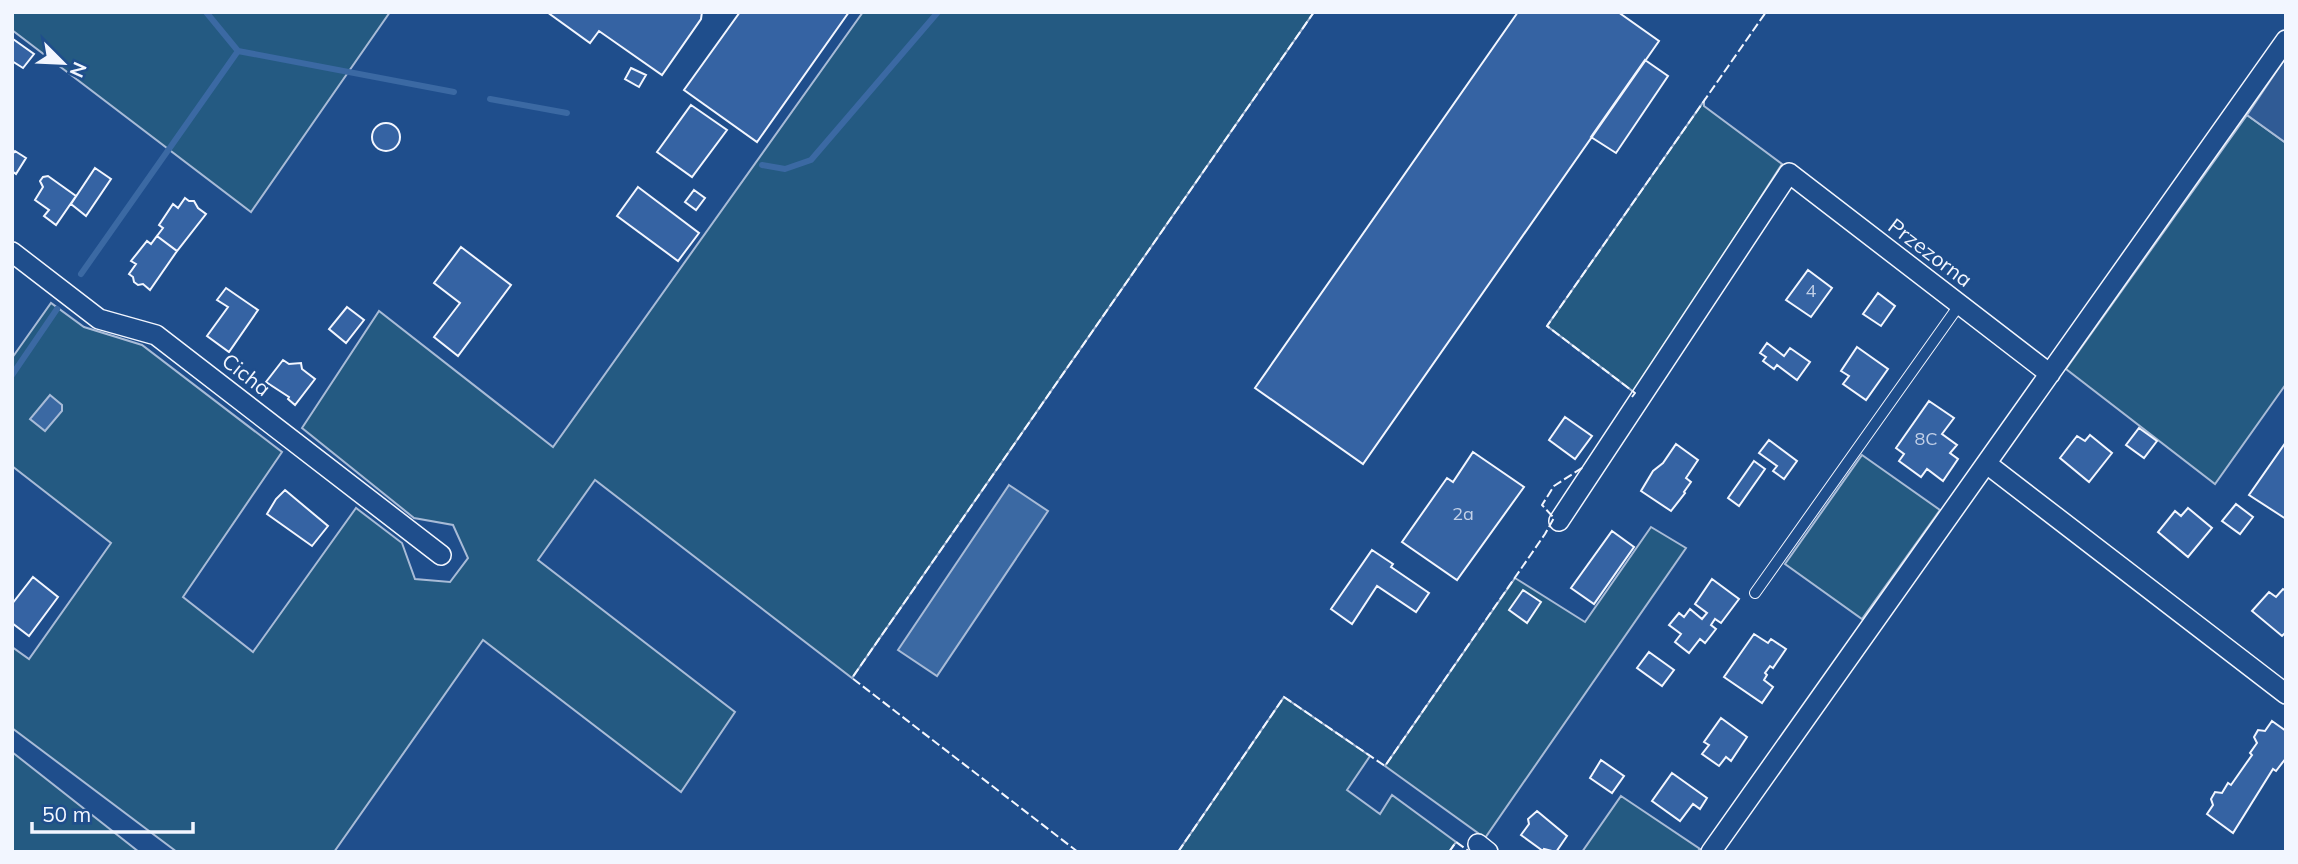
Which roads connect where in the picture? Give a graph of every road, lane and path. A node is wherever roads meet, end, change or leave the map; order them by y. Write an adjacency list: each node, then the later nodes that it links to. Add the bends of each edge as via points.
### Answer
1 (2286, 40): 4 (street)
2 (12, 252): 7 (street, Cicha, via 99,319 156,334)
3 (1960, 304): 4 (street, Przezorna); 6 (street, Przezorna, via 1789,173); 8 (lane)
4 (2050, 374): 5 (street)
5 (1987, 464): 9 (street); 10 (street)
6 (1559, 522)
7 (441, 555)
8 (1755, 593)
9 (2286, 694)
10 (1711, 852)

